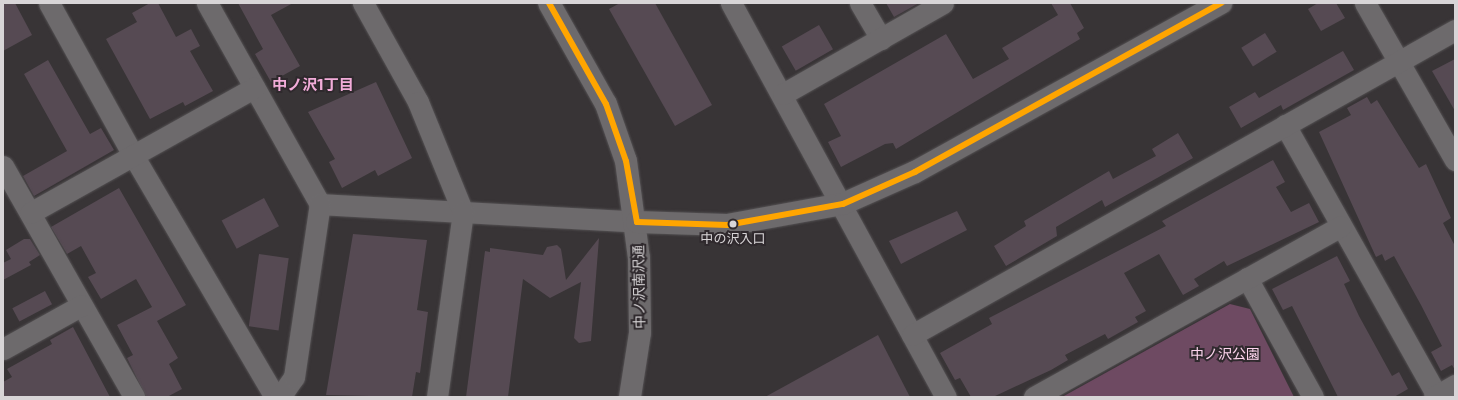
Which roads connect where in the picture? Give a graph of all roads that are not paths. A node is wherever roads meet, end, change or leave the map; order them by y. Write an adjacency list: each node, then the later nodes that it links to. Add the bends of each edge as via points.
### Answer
1 (49, 3): 16 (street)
2 (207, 3): 13 (street)
3 (363, 3): 21 (street, via 418,102)
4 (550, 3): 23 (street, 中ノ沢南沢通, via 606,104 626,161)
5 (731, 3): 14 (street)
6 (860, 3): 11 (street)
7 (943, 3): 11 (street)
8 (1221, 3): 20 (street, via 915,172)
9 (1365, 3): 12 (street)
10 (1455, 30): 12 (street)
11 (881, 39): 14 (street)
12 (1398, 61): 15 (street); 17 (street)
13 (254, 88): 16 (street); 19 (street)
14 (783, 94): 20 (street)
15 (1285, 125): 24 (street); 27 (street)
16 (133, 155): 22 (street); 32 (street)
17 (1455, 160)
18 (3, 166): 22 (street)
19 (320, 204): 21 (street); 33 (street, via 294,377)
20 (843, 204): 23 (street, via 727,225); 27 (street)
21 (463, 212): 23 (street); 34 (street)
22 (30, 213): 26 (street)
23 (637, 222): 35 (street, 中ノ沢南沢通, via 640,333)
24 (1341, 226): 25 (street); 30 (street)
25 (1247, 278): 37 (street); 38 (street)
26 (82, 305): 28 (street); 31 (street)
27 (912, 335): 36 (street)
28 (3, 349)
29 (1455, 385): 30 (street)
30 (1435, 396)
31 (134, 397)
32 (275, 397)
33 (280, 397)
34 (437, 397)
35 (630, 397)
36 (946, 397)
37 (1034, 397)
38 (1313, 397)

